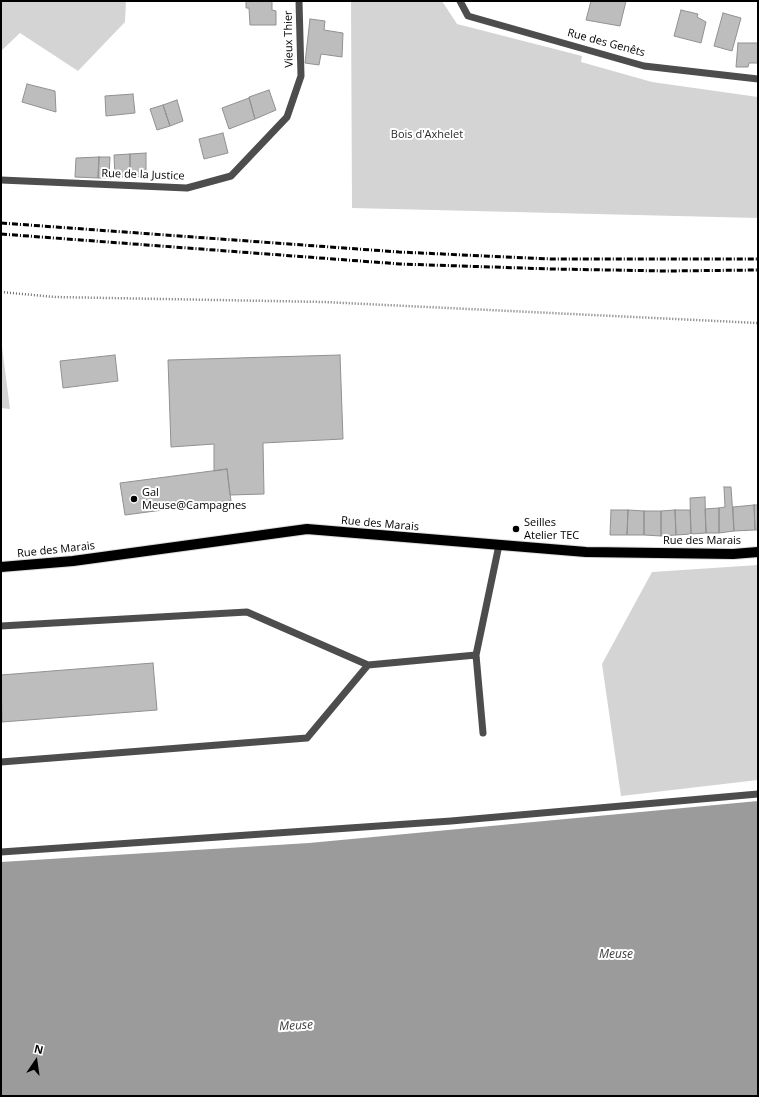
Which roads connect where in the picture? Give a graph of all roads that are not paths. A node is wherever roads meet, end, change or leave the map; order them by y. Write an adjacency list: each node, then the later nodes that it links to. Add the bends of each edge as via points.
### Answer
1 (299, 1): 3 (street, Vieux Thier)
2 (460, 1): 4 (street, Rue des Genêts, via 468,16 644,66)
3 (301, 76): 5 (street, Rue de la Justice, via 287,117 231,176 187,188)
4 (758, 79)
5 (1, 180)
6 (499, 545): 7 (main road, Rue des Marais, via 586,552); 8 (main road, Rue des Marais, via 307,529 73,561); 10 (street)
7 (758, 552)
8 (1, 567)
9 (1, 626): 11 (street, via 247,612)
10 (476, 655): 11 (street); 12 (street)
11 (368, 665): 13 (street, via 307,738)
12 (483, 733)
13 (1, 762)
14 (758, 794): 15 (street, via 451,821)
15 (1, 852)

